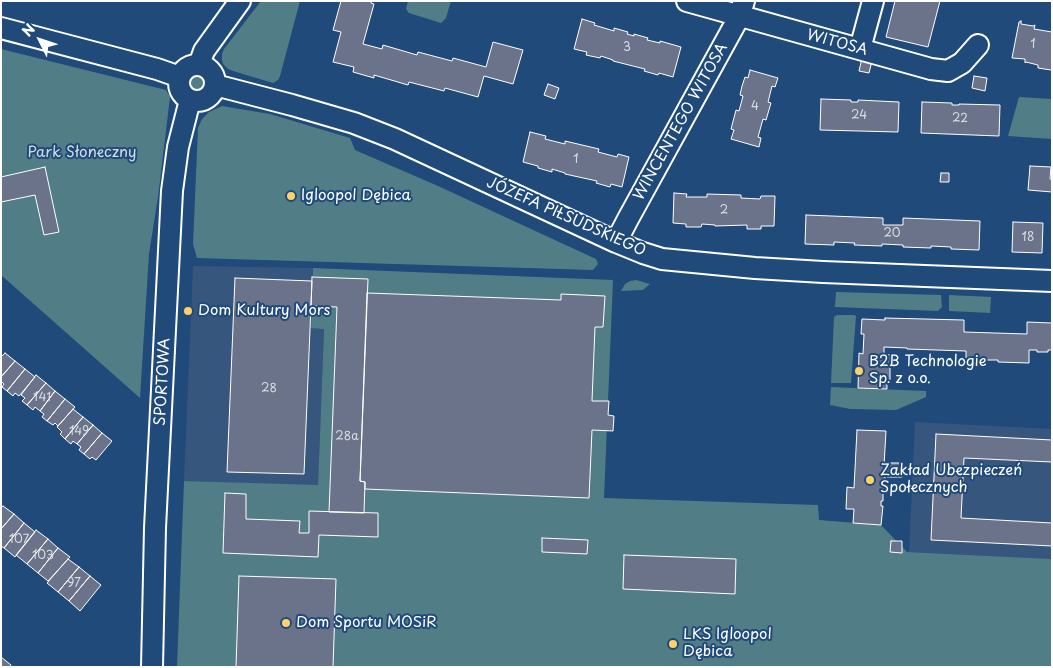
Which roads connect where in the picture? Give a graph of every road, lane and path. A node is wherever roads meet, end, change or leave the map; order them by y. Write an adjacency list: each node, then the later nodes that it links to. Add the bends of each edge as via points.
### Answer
1 (240, 1): 8 (street, via 204,51)
2 (687, 1): 4 (street, WITOSA)
3 (874, 1): 7 (street)
4 (742, 9): 7 (street, WITOSA); 12 (street, WINCENTEGO WITOSA)
5 (1, 28): 9 (street)
6 (978, 45): 7 (street, WITOSA, via 962,64 948,72)
7 (860, 49)
8 (199, 65): 9 (street, via 187,67); 10 (street, via 213,74)
9 (180, 77): 11 (street, via 178,82 182,93)
10 (215, 85): 11 (street, via 206,98); 12 (street, JÓZEFA PIŁSUDSKIEGO, via 354,123 395,139)
11 (190, 100): 14 (street, SPORTOWA, via 178,147 172,191 155,528)
12 (616, 242): 13 (street, JÓZEFA PIŁSUDSKIEGO, via 662,259 755,268)
13 (1052, 281)
14 (152, 667)

